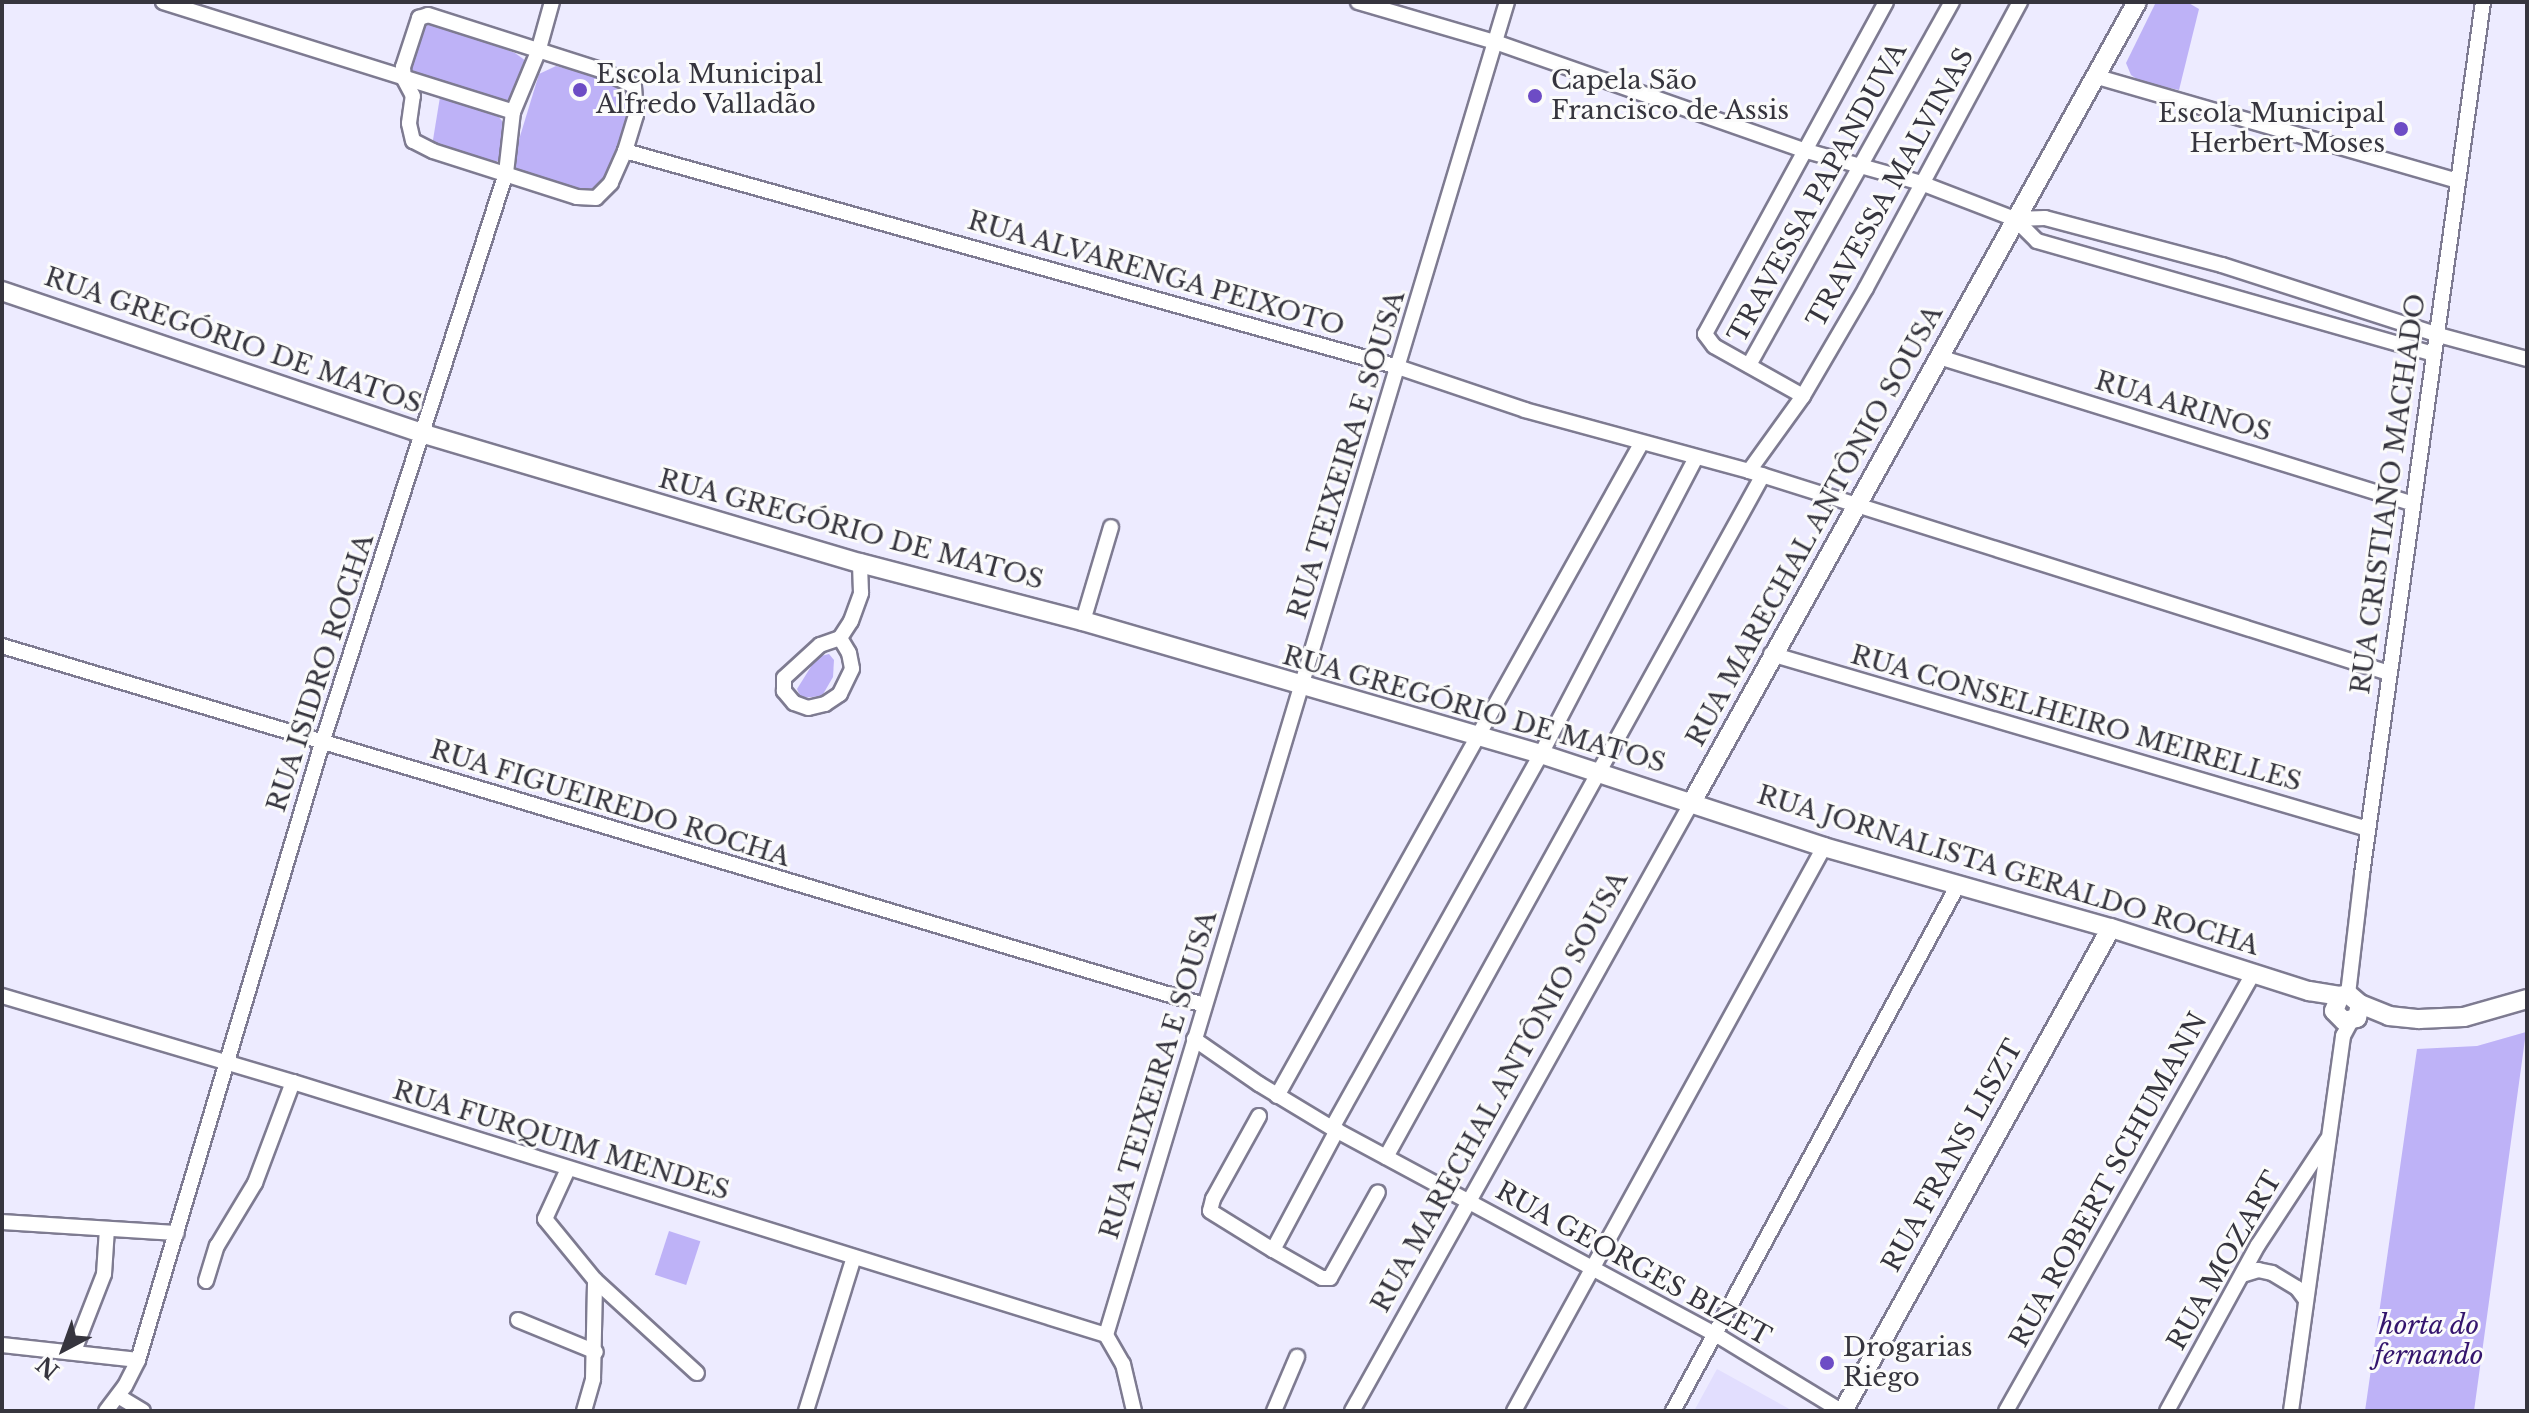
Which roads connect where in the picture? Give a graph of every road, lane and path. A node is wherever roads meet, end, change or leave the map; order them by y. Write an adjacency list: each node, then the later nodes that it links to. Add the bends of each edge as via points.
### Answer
1 (163, 2): 13 (street)
2 (552, 2): 11 (street, RUA ISIDRO ROCHA)
3 (1358, 2): 10 (street)
4 (1507, 2): 10 (street, RUA TEIXEIRA E SOUSA)
5 (1886, 2): 15 (street)
6 (1952, 2): 17 (street, TRAVESSA PAPANDUVA)
7 (2020, 2): 20 (street, TRAVESSA MALVINAS)
8 (2137, 2): 12 (street, RUA MARECHAL ANTÔNIO SOUSA)
9 (2483, 2): 19 (street, RUA CRISTIANO MACHADO)
10 (1495, 42): 15 (street); 30 (street, RUA TEIXEIRA E SOUSA)
11 (538, 52): 13 (street, via 428,15 419,18); 14 (street, RUA ISIDRO ROCHA); 16 (street, via 634,86 636,115)
12 (2094, 76): 19 (street); 21 (street, RUA MARECHAL ANTÔNIO SOUSA)
13 (404, 79): 14 (street); 18 (street, via 413,96 413,141)
14 (513, 112): 18 (street, RUA ISIDRO ROCHA)
15 (1803, 150): 17 (street); 29 (street, via 1706,327 1706,338 1714,346)
16 (625, 151): 18 (street, via 611,183 596,198 577,197); 30 (street, RUA ALVARENGA PEIXOTO)
17 (1861, 166): 20 (street); 29 (street, TRAVESSA PAPANDUVA)
18 (506, 173): 32 (street, RUA ISIDRO ROCHA)
19 (2457, 181): 25 (street, RUA CRISTIANO MACHADO)
20 (1921, 183): 21 (street); 31 (street, TRAVESSA MALVINAS)
21 (2015, 219): 22 (street, via 2045,218); 23 (street, via 2037,241); 27 (street, RUA MARECHAL ANTÔNIO SOUSA)
22 (2222, 265): 23 (street); 25 (street)
23 (2213, 290): 26 (street)
24 (2, 291): 32 (street, RUA GREGÓRIO DE MATOS)
25 (2435, 334): 26 (street, RUA CRISTIANO MACHADO); 28 (street)
26 (2433, 354): 36 (street, RUA CRISTIANO MACHADO)
27 (1939, 357): 36 (street, RUA ARINOS); 37 (street, RUA MARECHAL ANTÔNIO SOUSA)
28 (2527, 359)
29 (1749, 365): 31 (street)
30 (1398, 367): 33 (street, RUA ALVARENGA PEIXOTO); 45 (street, RUA TEIXEIRA E SOUSA)
31 (1803, 396): 35 (street, TRAVESSA MALVINAS)
32 (424, 434): 39 (street, RUA GREGÓRIO DE MATOS); 47 (street, RUA ISIDRO ROCHA)
33 (1641, 444): 34 (street, RUA ALVARENGA PEIXOTO); 46 (street)
34 (1696, 458): 35 (street, RUA ALVARENGA PEIXOTO); 48 (street)
35 (1756, 473): 37 (street, RUA ALVARENGA PEIXOTO); 49 (street, TRAVESSA MALVINAS)
36 (2412, 503): 44 (street, RUA CRISTIANO MACHADO)
37 (1856, 504): 43 (street, RUA MARECHAL ANTÔNIO SOUSA); 44 (street, RUA ALVARENGA PEIXOTO)
38 (1111, 527): 40 (street)
39 (860, 563): 40 (street, RUA GREGÓRIO DE MATOS); 41 (street, via 861,593)
40 (1083, 621): 45 (street, RUA GREGÓRIO DE MATOS)
41 (840, 638): 41 (street, via 820,645 784,678 784,691 794,703 808,708 840,694 852,669)
42 (2, 646): 47 (street, RUA FIGUEIREDO ROCHA)
43 (1771, 654): 50 (street, RUA MARECHAL ANTÔNIO SOUSA); 51 (street, RUA CONSELHEIRO MEIRELLES)
44 (2389, 673): 51 (street, RUA CRISTIANO MACHADO)
45 (1302, 687): 46 (street, RUA GREGÓRIO DE MATOS); 58 (street, RUA TEIXEIRA E SOUSA)
46 (1480, 736): 48 (street, RUA GREGÓRIO DE MATOS); 63 (street)
47 (322, 743): 58 (street, RUA FIGUEIREDO ROCHA); 61 (street, RUA ISIDRO ROCHA)
48 (1541, 754): 49 (street, RUA GREGÓRIO DE MATOS); 65 (street)
49 (1596, 772): 50 (street, RUA GREGÓRIO DE MATOS); 67 (street, TRAVESSA MALVINAS)
50 (1692, 802): 52 (street, RUA JORNALISTA GERALDO ROCHA); 70 (street, RUA MARECHAL ANTÔNIO SOUSA)
51 (2368, 829): 59 (street, RUA CRISTIANO MACHADO)
52 (1824, 847): 53 (street, RUA JORNALISTA GERALDO ROCHA); 76 (street)
53 (1958, 885): 54 (street, RUA JORNALISTA GERALDO ROCHA); 82 (street)
54 (2111, 928): 55 (street, RUA JORNALISTA GERALDO ROCHA); 100 (street, RUA FRANS LISZT)
55 (2254, 972): 59 (street, RUA JORNALISTA GERALDO ROCHA, via 2309,991); 101 (street, RUA ROBERT SCHUMANN)
56 (2, 996): 61 (street, RUA FURQUIM MENDES)
57 (2527, 999): 59 (street, RUA JORNALISTA GERALDO ROCHA, via 2464,1017)
58 (1204, 1005): 60 (street, RUA TEIXEIRA E SOUSA)
59 (2346, 1012): 66 (street, RUA CRISTIANO MACHADO)
60 (1194, 1039): 63 (street, RUA GEORGES BIZET); 83 (street, RUA TEIXEIRA E SOUSA)
61 (226, 1062): 62 (street, RUA FURQUIM MENDES); 73 (street, RUA ISIDRO ROCHA)
62 (293, 1082): 68 (street, RUA FURQUIM MENDES); 79 (street, via 255,1183 217,1246)
63 (1277, 1096): 65 (street, RUA GEORGES BIZET)
64 (1259, 1116): 74 (street, via 1210,1211)
65 (1334, 1129): 67 (street, RUA GEORGES BIZET); 74 (street)
66 (2329, 1137): 77 (street, RUA MOZART); 80 (street, RUA CRISTIANO MACHADO)
67 (1386, 1157): 70 (street, RUA GEORGES BIZET)
68 (568, 1169): 75 (street, RUA FURQUIM MENDES); 78 (street, via 545,1219)
69 (1378, 1192): 74 (street, via 1330,1278)
70 (1468, 1200): 76 (street, RUA GEORGES BIZET); 97 (street, RUA MARECHAL ANTÔNIO SOUSA)
71 (2, 1222): 72 (street)
72 (107, 1229): 73 (street); 85 (street, via 104,1274)
73 (177, 1233): 88 (street, RUA ISIDRO ROCHA)
74 (1273, 1250)
75 (854, 1257): 83 (street, RUA FURQUIM MENDES); 94 (street)
76 (1593, 1268): 82 (street, RUA GEORGES BIZET); 98 (street)
77 (2242, 1275): 80 (street, via 2272,1273); 102 (street, RUA MOZART)
78 (595, 1280): 86 (street); 89 (street)
79 (206, 1281)
80 (2306, 1300): 103 (street, RUA CRISTIANO MACHADO)
81 (518, 1320): 86 (street)
82 (1715, 1334): 99 (street); 100 (street, RUA GEORGES BIZET)
83 (1106, 1335): 95 (street, via 1123,1364)
84 (2, 1345): 85 (street)
85 (74, 1351): 88 (street)
86 (596, 1352): 93 (street)
87 (1297, 1357): 96 (street)
88 (138, 1360): 90 (street, RUA ISIDRO ROCHA)
89 (697, 1373)
90 (118, 1396): 91 (street, RUA ISIDRO ROCHA); 92 (street)
91 (106, 1411)
92 (143, 1411)
93 (584, 1411)
94 (806, 1411)
95 (1134, 1411)
96 (1274, 1411)
97 (1352, 1411)
98 (1514, 1411)
99 (1673, 1411)
100 (1842, 1411)
101 (2006, 1411)
102 (2167, 1411)
103 (2291, 1411)

